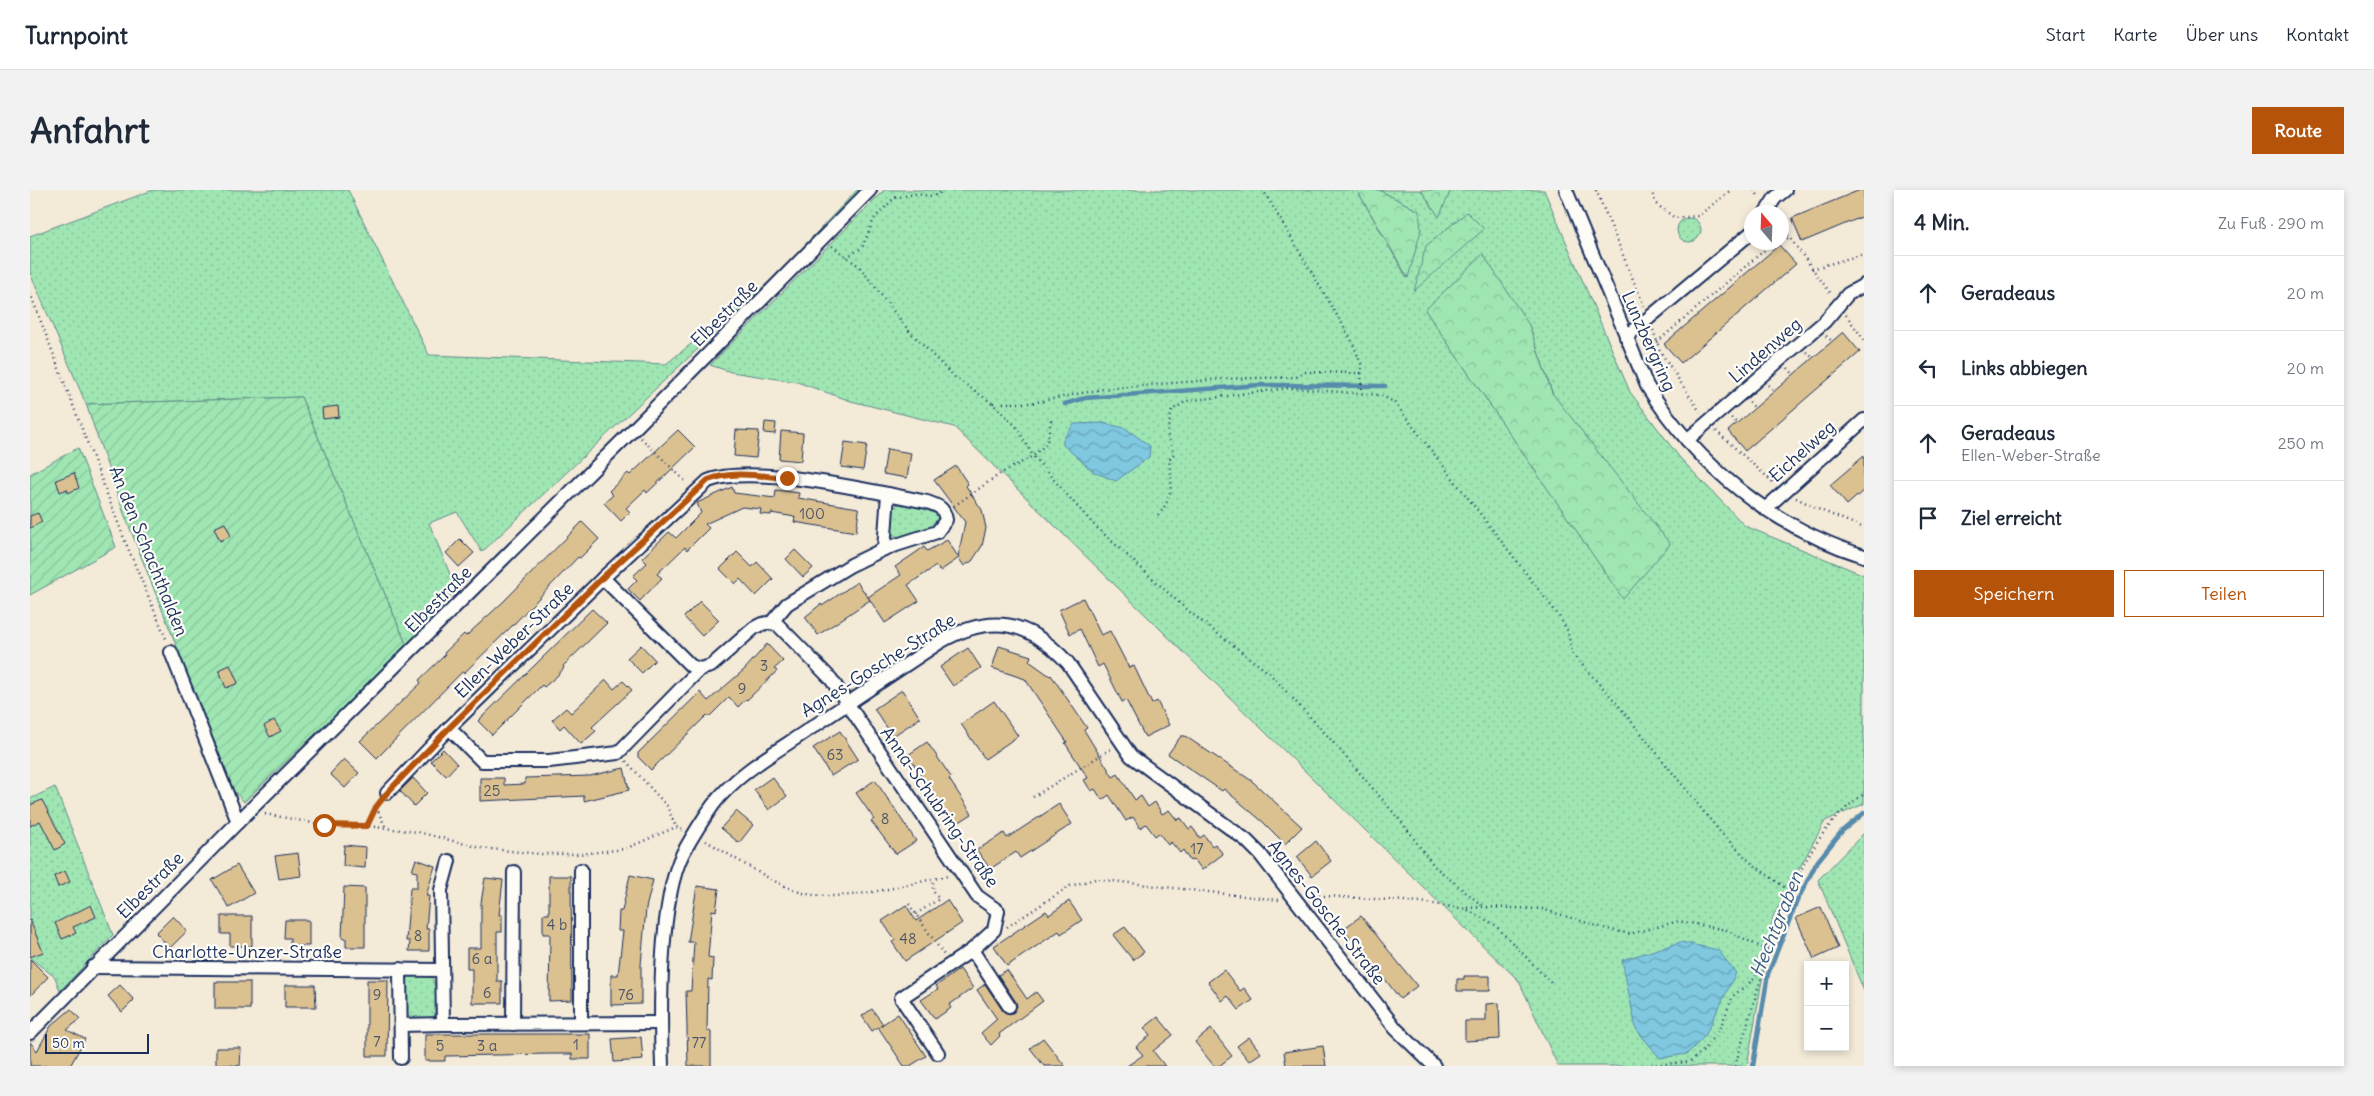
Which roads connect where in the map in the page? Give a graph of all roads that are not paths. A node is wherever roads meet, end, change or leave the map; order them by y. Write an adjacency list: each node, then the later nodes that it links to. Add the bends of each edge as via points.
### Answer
1 (870, 190): 21 (street, Elbestraße)
2 (1566, 190): 7 (street, Lunzbergring)
3 (1785, 190): 4 (street)
4 (1770, 205)
5 (1744, 239): 7 (street)
6 (1864, 284): 9 (street, Lindenweg, via 1848,294 1824,322)
7 (1626, 337): 9 (street, Lunzbergring, via 1647,386)
8 (1864, 420): 11 (street, Eichelweg)
9 (1687, 440): 11 (street, Lunzbergring, via 1713,467)
10 (888, 494): 12 (street); 12 (street, Ellen-Weber-Straße, via 941,507 946,520 937,532); 14 (street, Ellen-Weber-Straße, via 787,478 721,475 708,480 695,491)
11 (1764, 509): 13 (street, Lunzbergring, via 1814,536)
12 (884, 549): 15 (street, via 787,604)
13 (1864, 556)
14 (602, 578): 17 (street, via 691,666); 19 (street, Ellen-Weber-Straße)
15 (771, 623): 17 (street, via 754,628 711,666); 18 (street, via 778,625 823,670)
16 (171, 652): 21 (street, An den Schachthalden)
17 (700, 669): 19 (street, via 618,753 549,760 482,761)
18 (847, 704): 25 (street, Anna-Schubring-Straße, via 977,896 998,910 994,930); 31 (street, Agnes-Gosche-Straße, via 760,762 732,785 714,804 683,853 668,908); 39 (street, Agnes-Gosche-Straße, via 955,633 998,624 1033,634 1068,663 1121,743 1145,768 1246,840 1260,854 1396,1029)
19 (449, 728): 20 (street, Ellen-Weber-Straße)
20 (387, 793)
21 (238, 822): 26 (street, Elbestraße)
22 (449, 861): 28 (street, via 441,890)
23 (581, 870): 30 (street)
24 (514, 872): 33 (street)
25 (972, 950): 29 (street); 36 (street, via 900,998)
26 (93, 967): 27 (street, Charlotte-Unzer-Straße); 35 (street, Elbestraße)
27 (400, 970): 28 (street, Charlotte-Unzer-Straße); 34 (street)
28 (442, 970): 32 (street)
29 (1009, 1006)
30 (581, 1023): 31 (street); 33 (street)
31 (661, 1023): 38 (street, Agnes-Gosche-Straße)
32 (443, 1024): 33 (street); 34 (street)
33 (513, 1024)
34 (401, 1025): 37 (street)
35 (30, 1034)
36 (938, 1053)
37 (401, 1058)
38 (662, 1066)
39 (1434, 1066)

